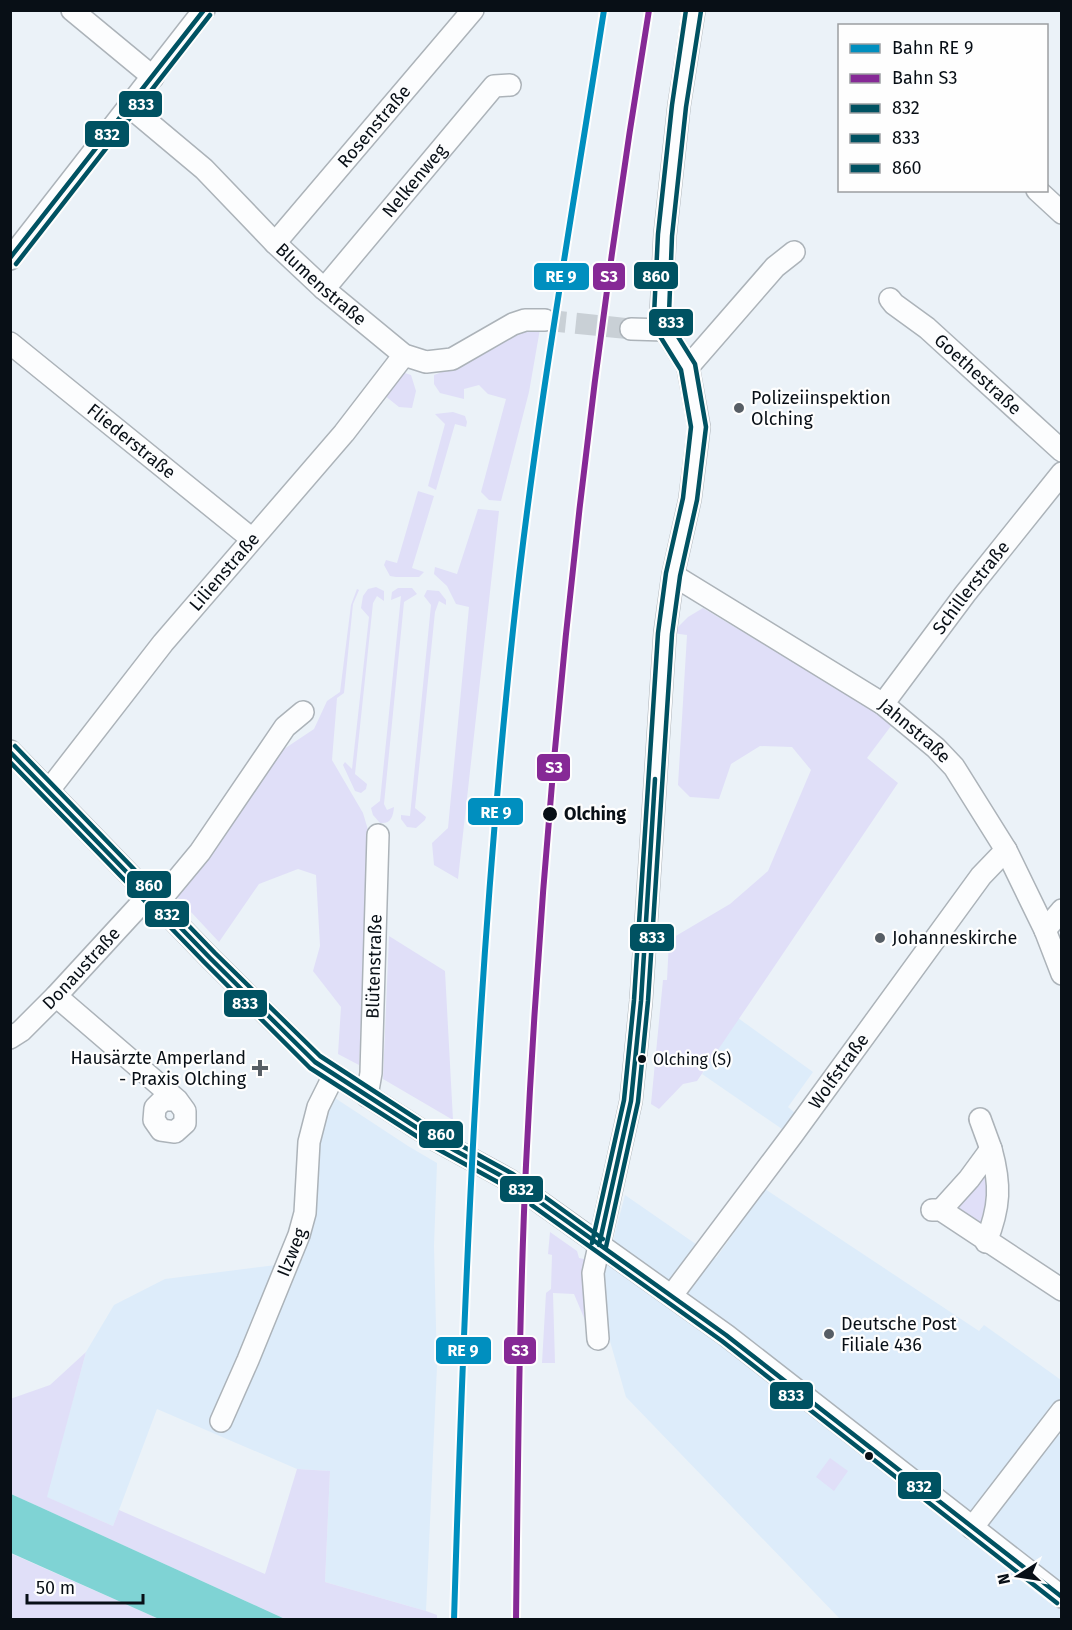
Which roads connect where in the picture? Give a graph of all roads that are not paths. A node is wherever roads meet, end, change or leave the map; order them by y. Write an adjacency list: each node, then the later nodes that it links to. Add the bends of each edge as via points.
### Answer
1 (72, 10): 5 (street)
2 (204, 10): 5 (street)
3 (473, 10): 10 (street, Rosenstraße)
4 (694, 10): 17 (street, via 665,235 661,315)
5 (153, 77): 7 (street)
6 (510, 85): 13 (street, Nelkenweg, via 494,86)
7 (130, 107): 10 (street, Blumenstraße, via 204,168); 12 (street)
8 (1039, 192): 9 (street)
9 (1062, 213)
10 (275, 243): 13 (street, Blumenstraße)
11 (794, 252): 20 (street, via 775,267)
12 (10, 259)
13 (324, 289): 19 (street, Blumenstraße)
14 (890, 299): 21 (street, Goethestraße)
15 (545, 320): 19 (street, Blumenstraße, via 513,324 465,353 441,362)
16 (631, 329): 17 (street)
17 (665, 330): 20 (street)
18 (10, 343): 23 (street, Fliederstraße)
19 (404, 355): 23 (street, Lilienstraße, via 344,433)
20 (688, 367): 24 (street, via 699,427 690,499)
21 (1062, 451)
22 (1062, 474): 25 (street, Schillerstraße)
23 (252, 539): 28 (street, Lilienstraße, via 164,643)
24 (674, 575): 25 (street, Jahnstraße); 43 (street, via 665,633 631,1101)
25 (883, 704): 30 (street, Jahnstraße, via 954,767)
26 (303, 712): 31 (street, via 285,728 200,852)
27 (10, 751): 28 (street)
28 (49, 790): 31 (street)
29 (378, 835): 38 (street, Blütenstraße)
30 (1006, 850): 33 (street, Jahnstraße); 45 (street, Wolfstraße, via 981,876)
31 (157, 894): 35 (street, Donaustraße); 37 (street, via 290,1039)
32 (1062, 910): 33 (street)
33 (1045, 930): 34 (street, Jahnstraße)
34 (1062, 974)
35 (56, 996): 36 (street, Donaustraße); 39 (street)
36 (10, 1038)
37 (334, 1075): 38 (street); 48 (street, Ilzweg, via 318,1107 309,1142 305,1213 299,1235)
38 (367, 1096): 43 (street, via 509,1180)
39 (177, 1100)
40 (980, 1119): 41 (street)
41 (992, 1149): 42 (street, via 998,1171 998,1194 996,1218); 42 (street, via 936,1210)
42 (986, 1242): 44 (street)
43 (599, 1245): 45 (street); 46 (street, via 593,1273)
44 (1062, 1290)
45 (672, 1295): 49 (street)
46 (598, 1339)
47 (1062, 1412): 49 (street)
48 (221, 1421)
49 (972, 1528): 50 (street)
50 (1062, 1597)

